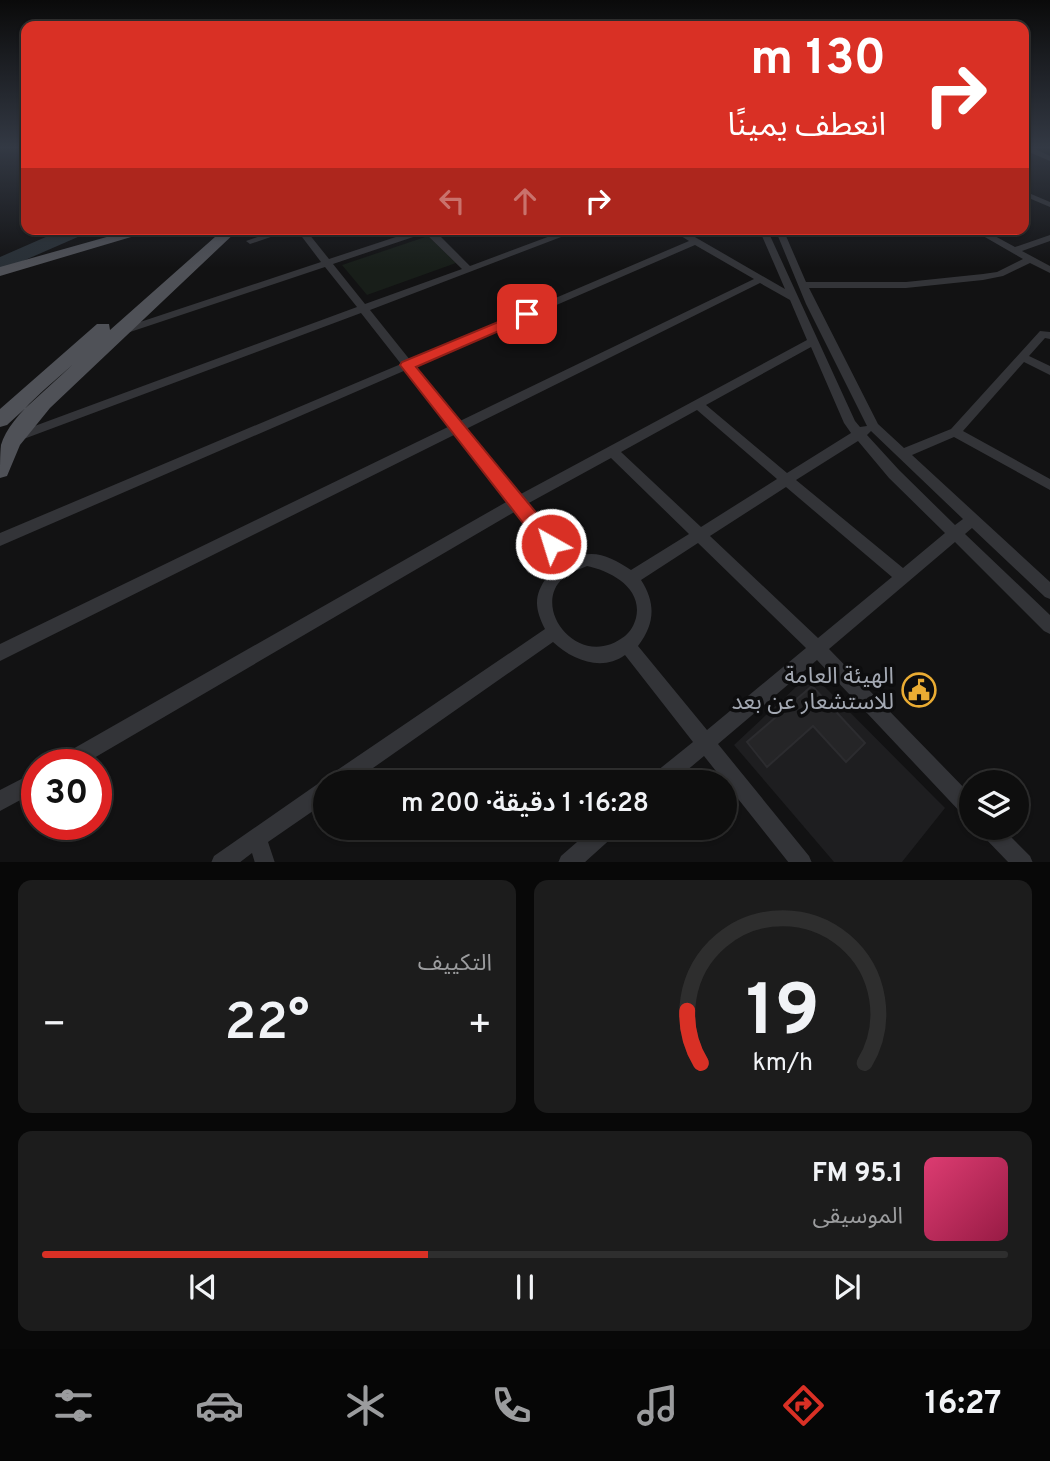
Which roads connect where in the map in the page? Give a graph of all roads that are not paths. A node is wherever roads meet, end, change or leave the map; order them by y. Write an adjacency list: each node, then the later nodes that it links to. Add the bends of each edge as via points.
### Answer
1 (1029, 195): 2 (street)
2 (1050, 205)
3 (107, 235): 22 (main road)
4 (129, 235): 22 (main road)
5 (206, 235): 36 (main road)
6 (225, 235): 29 (main road)
7 (270, 235): 17 (street)
8 (305, 235): 21 (street)
9 (413, 235): 21 (street)
10 (433, 235): 23 (street)
11 (562, 235): 23 (street)
12 (684, 235): 18 (street)
13 (766, 235): 27 (street)
14 (782, 235): 26 (street)
15 (986, 235): 19 (street)
16 (1050, 238): 19 (street)
17 (250, 241)
18 (695, 242): 25 (street); 33 (street)
19 (1014, 251): 20 (street)
20 (1031, 260): 24 (street); 26 (street, via 983,277 906,285)
21 (327, 264): 28 (street); 29 (street)
22 (2, 269)
23 (469, 270): 28 (street)
24 (1050, 270)
25 (759, 280): 27 (street); 38 (street)
26 (803, 285): 37 (street)
27 (793, 298): 31 (street)
28 (363, 309): 33 (street); 41 (street)
29 (114, 334): 41 (main road, via 32,415)
30 (1050, 336): 32 (street, via 1044,333)
31 (812, 342): 35 (street); 40 (street)
32 (1022, 357): 34 (street); 39 (street)
33 (407, 365): 38 (street); 51 (street)
34 (1050, 371)
35 (698, 405): 42 (street); 45 (street)
36 (0, 420)
37 (874, 427): 40 (street); 43 (street)
38 (457, 429): 47 (street); 60 (street)
39 (955, 432): 43 (street); 46 (street)
40 (858, 433): 45 (street); 49 (street)
41 (16, 437): 44 (main road)
42 (613, 452): 47 (street); 50 (street)
43 (902, 454): 48 (street)
44 (0, 470)
45 (785, 480): 50 (street); 53 (street)
46 (1050, 485)
47 (517, 503): 52 (street); 62 (street)
48 (971, 520): 49 (street); 55 (street)
49 (956, 533): 53 (street); 56 (street)
50 (701, 534): 54 (street); 59 (street)
51 (0, 540)
52 (567, 565): 54 (street, via 586,559 603,561); 57 (street, via 546,588 543,604)
53 (902, 577): 59 (street)
54 (632, 578): 58 (street, via 645,617)
55 (1050, 592)
56 (1050, 626)
57 (553, 633): 58 (street, via 573,650 591,656 609,655); 63 (street)
58 (628, 646): 61 (street)
59 (817, 648): 61 (street); 66 (street)
60 (0, 653)
61 (705, 741): 64 (street); 75 (street)
62 (92, 749)
63 (354, 770)
64 (672, 770)
65 (21, 789): 68 (street)
66 (959, 796)
67 (313, 799): 69 (street)
68 (0, 801)
69 (257, 838): 72 (street); 73 (street)
70 (595, 840): 74 (street)
71 (1001, 840): 76 (street)
72 (222, 862)
73 (265, 862)
74 (570, 862)
75 (801, 862)
76 (1022, 862)

